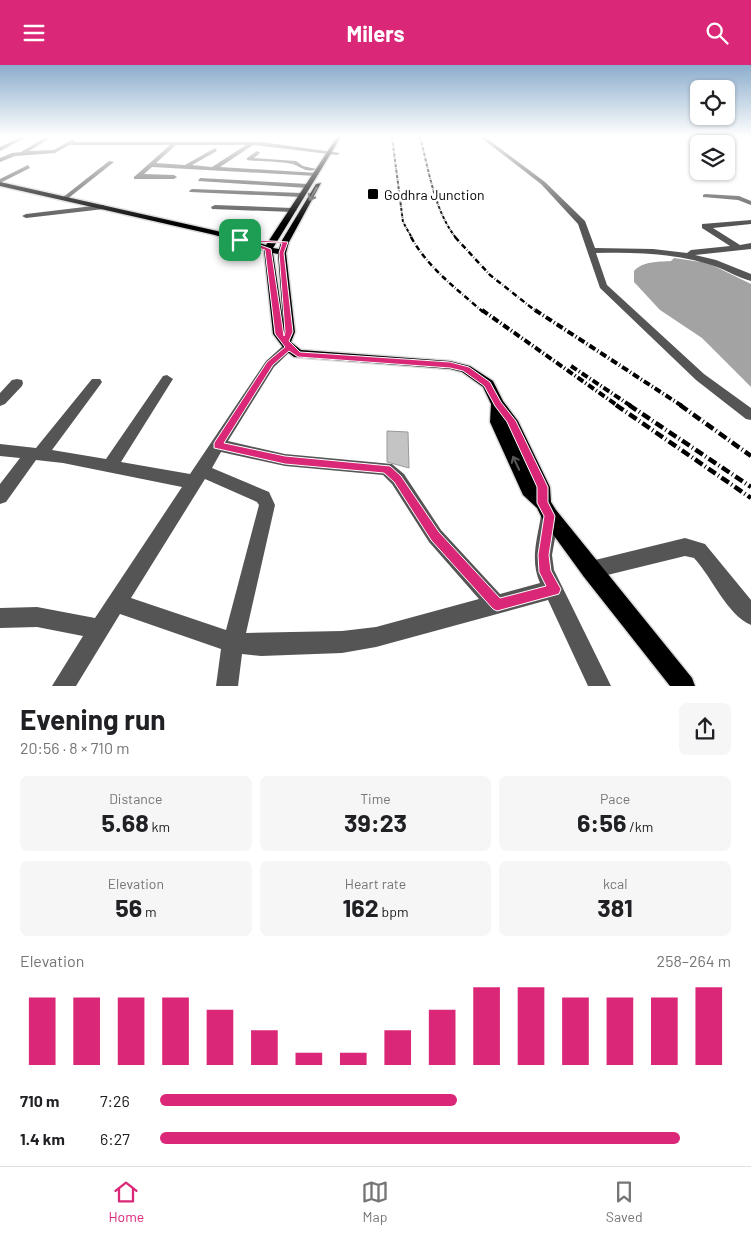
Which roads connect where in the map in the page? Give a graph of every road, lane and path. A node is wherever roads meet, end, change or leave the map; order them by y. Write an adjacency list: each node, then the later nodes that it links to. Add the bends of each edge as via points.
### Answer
1 (106, 166): 21 (street)
2 (151, 166): 14 (street, via 137,177)
3 (179, 166): 10 (street)
4 (217, 166): 11 (street)
5 (300, 166): 13 (street)
6 (322, 166): 13 (main road)
7 (326, 166): 30 (main road, one-way to 30)
8 (520, 166): 34 (street, via 543,183 582,223)
9 (28, 167): 16 (street)
10 (187, 167): 11 (street)
11 (214, 168): 12 (street); 13 (street)
12 (207, 172)
13 (317, 172): 17 (main road)
14 (174, 177)
15 (200, 180): 17 (street)
16 (0, 183): 21 (main road)
17 (308, 187): 19 (main road)
18 (192, 191): 19 (street)
19 (302, 195): 25 (main road)
20 (705, 196): 22 (street, via 739,198)
21 (64, 199): 23 (main road)
22 (751, 203)
23 (101, 207): 26 (street); 28 (main road)
24 (215, 207): 25 (street)
25 (293, 210): 29 (main road)
26 (26, 216)
27 (751, 222): 32 (street, via 705,226)
28 (240, 240): 29 (main road); 33 (main road)
29 (273, 241): 30 (main road); 33 (main road)
30 (285, 242): 35 (main road)
31 (751, 246): 32 (street)
32 (739, 248): 36 (street)
33 (268, 249): 35 (main road); 38 (main road, via 278,334)
34 (591, 251): 36 (street, via 639,249); 43 (street, via 603,286 700,377)
35 (282, 253): 38 (main road, via 289,332)
36 (679, 254): 37 (street, via 726,266)
37 (751, 278)
38 (287, 344): 44 (street, via 270,363); 50 (main road, via 298,354 314,357 450,365 466,369 488,385 498,404 497,422 529,490)
39 (167, 379): 47 (street)
40 (96, 382): 46 (street)
41 (17, 383): 42 (street)
42 (0, 401)
43 (751, 415)
44 (217, 445): 48 (street); 54 (street, via 285,460 387,469 398,479 435,536)
45 (0, 450): 46 (street)
46 (35, 454): 47 (street); 49 (street)
47 (110, 466): 48 (street)
48 (198, 476): 53 (street); 58 (street, via 266,500)
49 (0, 497)
50 (546, 509): 51 (main road); 52 (street, via 545,572)
51 (591, 570): 55 (street, via 692,548 704,555); 62 (main road)
52 (554, 589): 54 (street); 61 (street)
53 (116, 603): 57 (street); 58 (street)
54 (497, 605): 58 (street, via 376,637 342,642)
55 (751, 615)
56 (1, 619): 57 (street, via 38,617)
57 (99, 629): 59 (street)
58 (234, 643): 60 (street)
59 (63, 686)
60 (226, 686)
61 (600, 686)
62 (684, 686)

